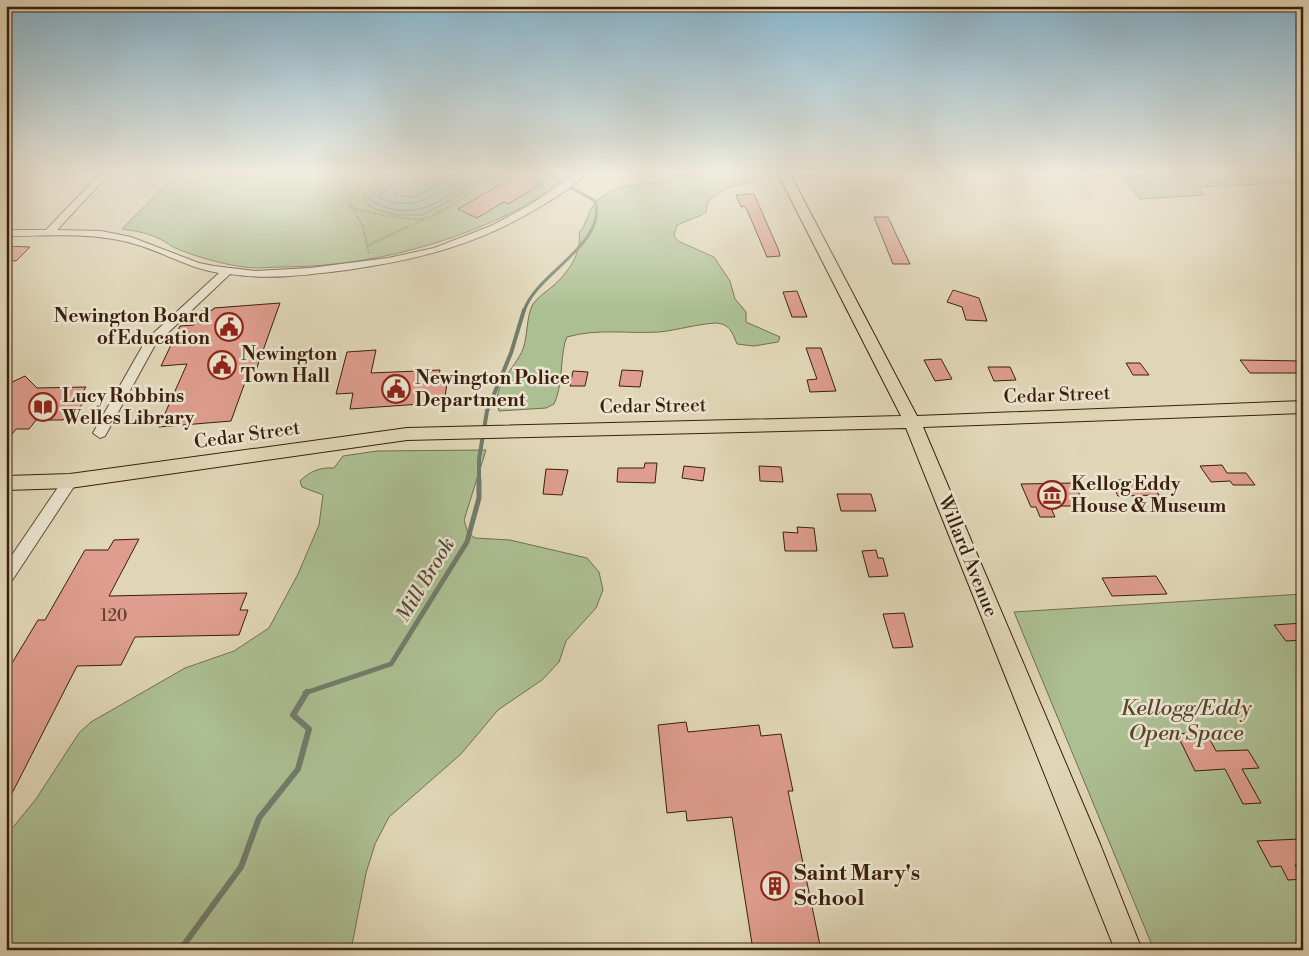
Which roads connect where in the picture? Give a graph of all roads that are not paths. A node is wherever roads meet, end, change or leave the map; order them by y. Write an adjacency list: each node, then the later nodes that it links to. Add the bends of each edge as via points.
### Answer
1 (63, 219): 5 (street)
2 (506, 219): 6 (street, via 468,238 413,256 288,273)
3 (807, 219): 8 (main road, Willard Avenue)
4 (6, 233): 5 (street)
5 (48, 234): 6 (street, via 93,234 130,239 192,264)
6 (227, 271): 9 (street, via 150,343)
7 (1303, 407): 8 (main road, Cedar Street)
8 (912, 422): 10 (main road, Cedar Street, via 407,434); 13 (main road, Willard Avenue)
9 (100, 433)
10 (70, 481): 11 (main road, Cedar Street); 12 (street)
11 (6, 483)
12 (6, 577)
13 (1129, 950)

